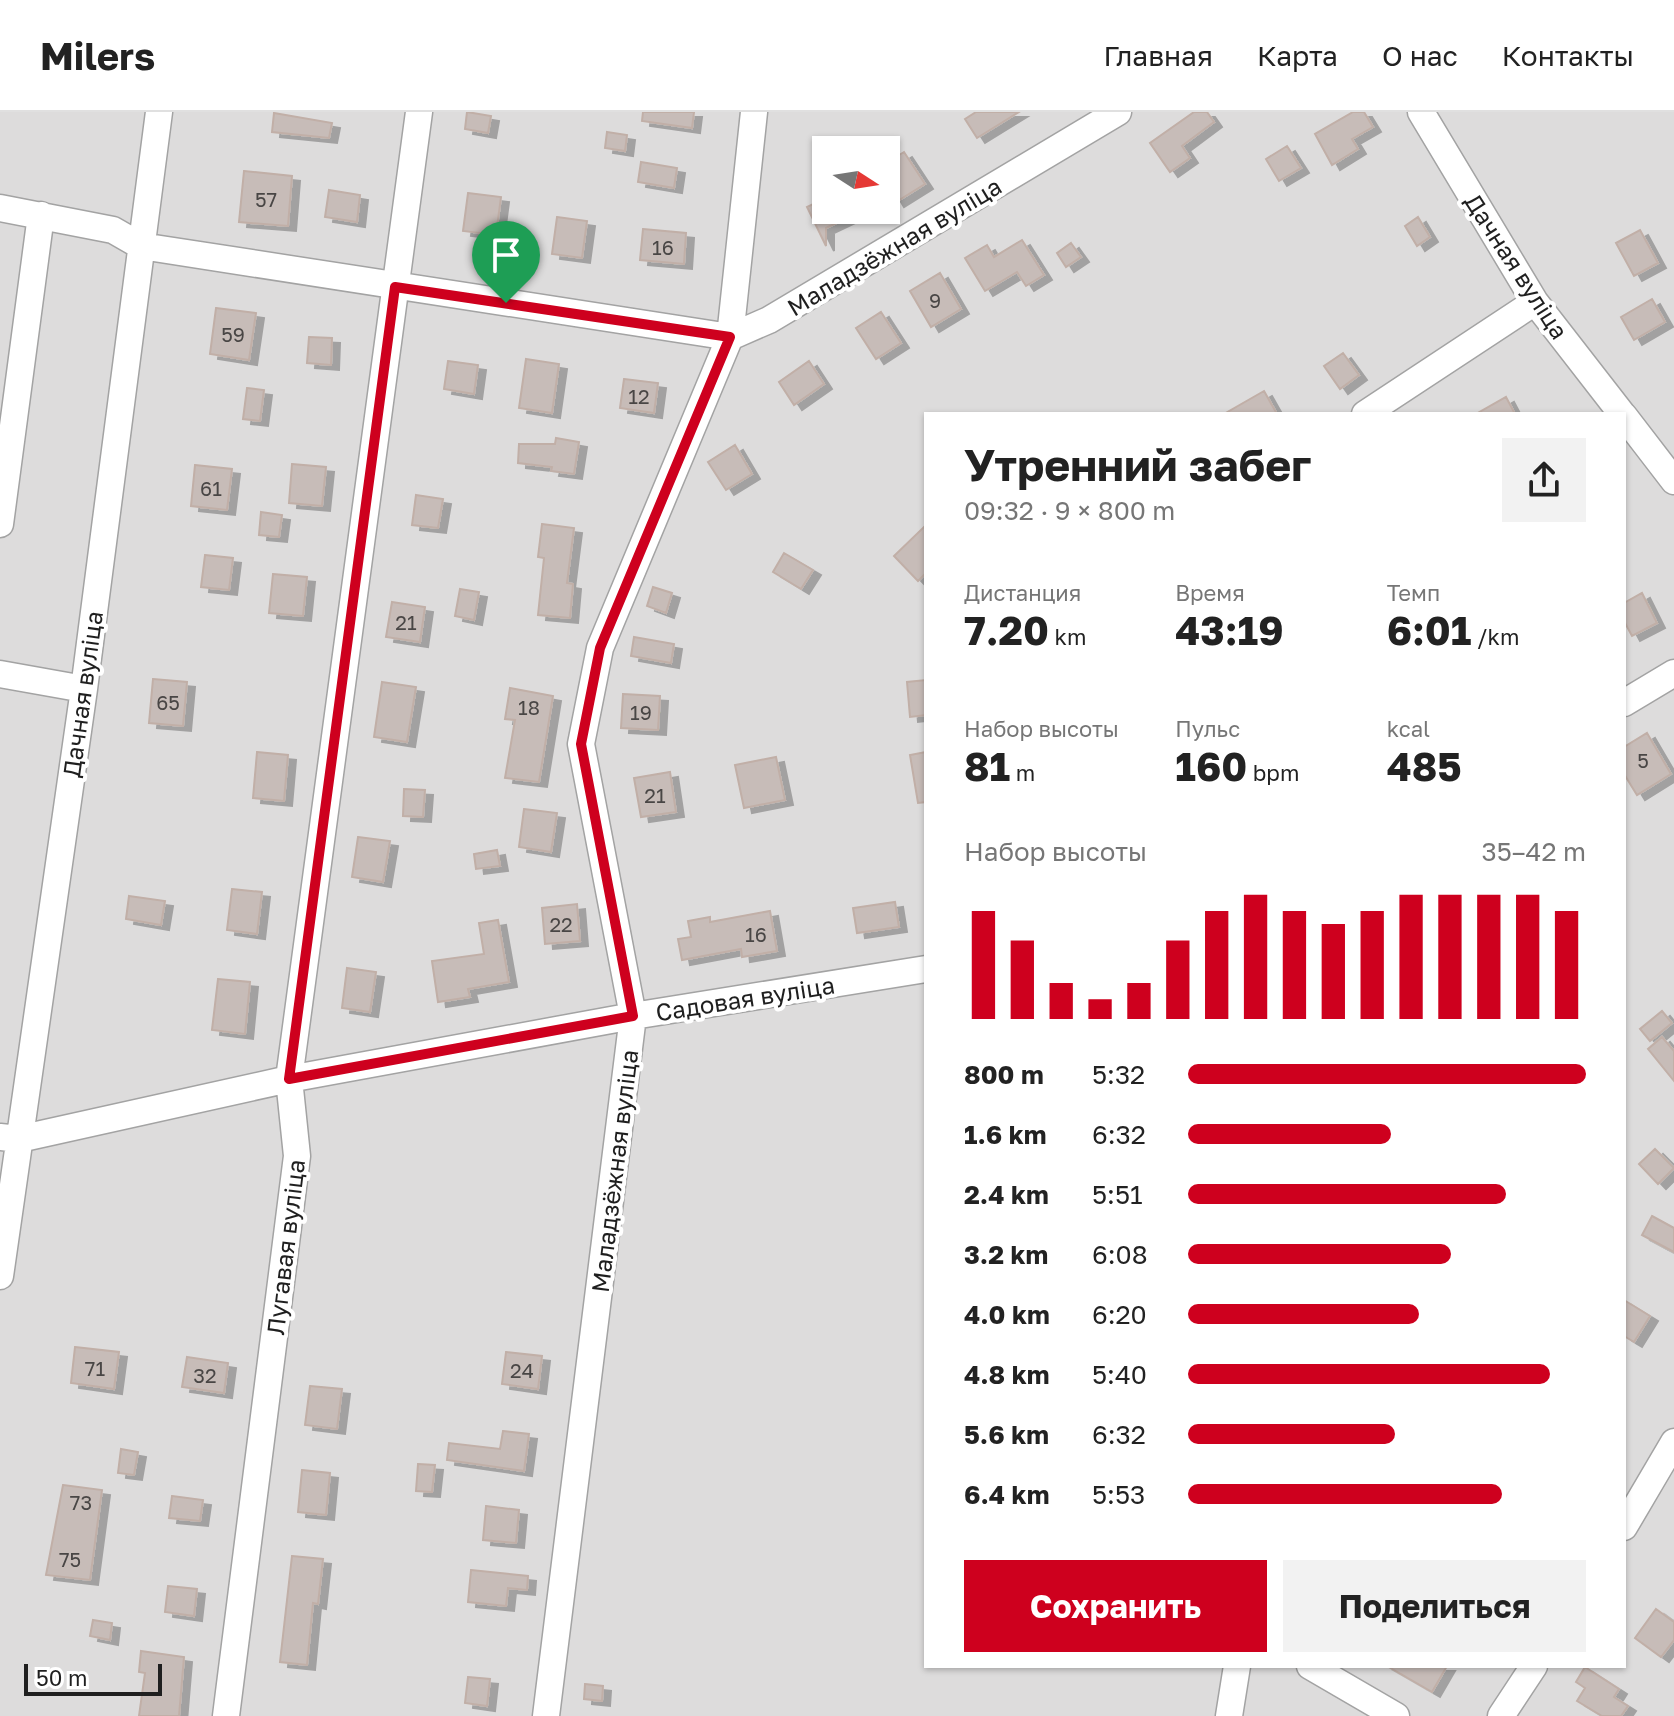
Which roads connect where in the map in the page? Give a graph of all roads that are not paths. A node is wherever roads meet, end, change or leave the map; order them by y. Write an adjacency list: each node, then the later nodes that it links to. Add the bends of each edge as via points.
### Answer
1 (159, 112): 8 (street, Дачная вуліца)
2 (419, 112): 9 (street, Лугавая вуліца)
3 (754, 112): 11 (street)
4 (1118, 112): 11 (street, Маладзёжная вуліца, via 769,320)
5 (1421, 112): 10 (street, Дачная вуліца)
6 (0, 208): 7 (street)
7 (41, 215): 8 (street, via 113,230); 16 (street)
8 (141, 246): 9 (street); 19 (street, Дачная вуліца)
9 (395, 287): 11 (street); 23 (street, Лугавая вуліца)
10 (1535, 302): 12 (street); 13 (street, Дачная вуліца)
11 (730, 337): 22 (street, Маладзёжная вуліца, via 600,648 581,744)
12 (1368, 412)
13 (1621, 412)
14 (1626, 419): 15 (street, Дачная вуліца)
15 (1674, 481)
16 (0, 524)
17 (1674, 673): 20 (street)
18 (0, 674): 19 (street)
19 (84, 689): 24 (street, Дачная вуліца)
20 (1626, 702)
21 (924, 969): 22 (street, Садовая вуліца)
22 (633, 1016): 23 (street, Садовая вуліца); 32 (street, Маладзёжная вуліца)
23 (289, 1079): 24 (street, Садовая вуліца); 31 (street, Лугавая вуліца, via 297,1156)
24 (9, 1138): 25 (street, Дачная вуліца)
25 (0, 1276)
26 (1674, 1442): 27 (street)
27 (1626, 1524)
28 (1237, 1668): 33 (street)
29 (1313, 1668): 34 (street)
30 (1533, 1668): 35 (street)
31 (226, 1716)
32 (546, 1716)
33 (1229, 1716)
34 (1396, 1716)
35 (1501, 1716)

